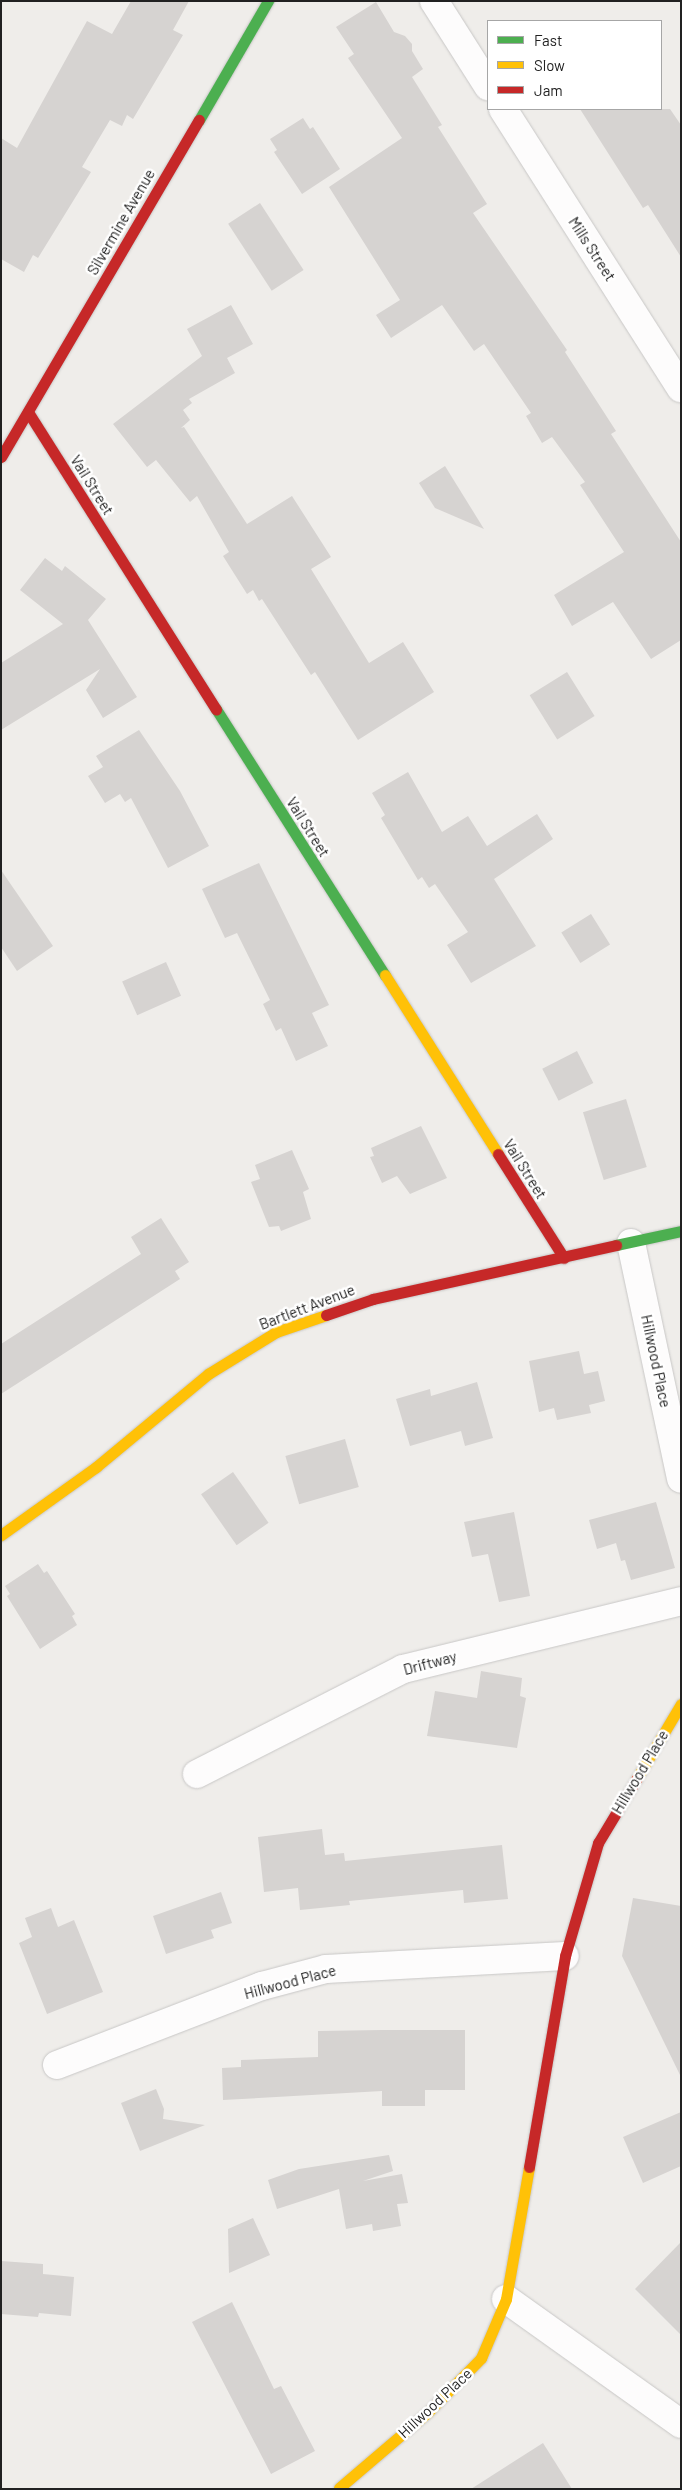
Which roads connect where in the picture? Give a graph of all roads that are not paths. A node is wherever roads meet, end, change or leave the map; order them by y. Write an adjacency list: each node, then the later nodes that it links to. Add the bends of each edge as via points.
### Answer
1 (268, 1): 6 (street, Silvermine Avenue)
2 (434, 1): 3 (street)
3 (487, 84)
4 (503, 110): 5 (street, Mills Street)
5 (681, 388)
6 (28, 412): 7 (street, Silvermine Avenue); 10 (street, Vail Street)
7 (1, 457)
8 (681, 1231): 9 (street, Bartlett Avenue)
9 (631, 1243): 10 (street, Bartlett Avenue); 11 (street, Hillwood Place)
10 (564, 1258): 12 (street, Bartlett Avenue, via 373,1298 276,1332 208,1374 96,1468)
11 (681, 1479)
12 (1, 1535)
13 (681, 1601): 15 (street, Driftway, via 403,1669)
14 (681, 1704): 16 (street, Hillwood Place, via 598,1842)
15 (197, 1774)
16 (565, 1956): 17 (street, Hillwood Place, via 326,1969 262,1986); 18 (street, Hillwood Place)
17 (57, 2065)
18 (506, 2299): 19 (street); 20 (street, Hillwood Place, via 481,2358 428,2412)
19 (681, 2424)
20 (339, 2488)

